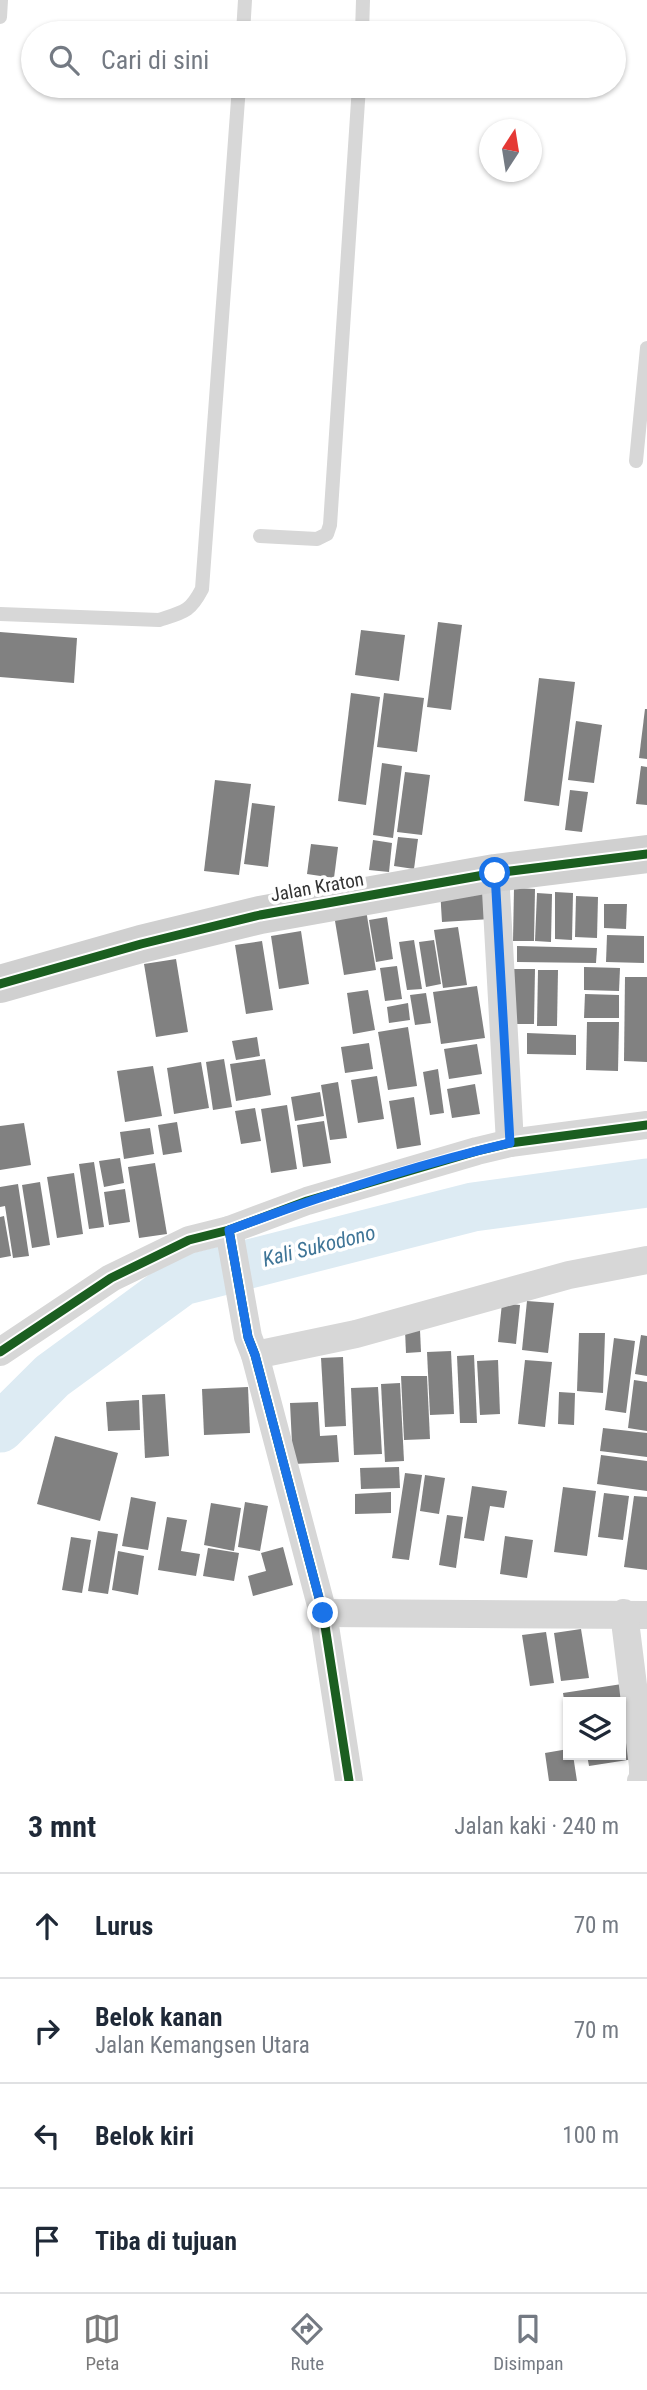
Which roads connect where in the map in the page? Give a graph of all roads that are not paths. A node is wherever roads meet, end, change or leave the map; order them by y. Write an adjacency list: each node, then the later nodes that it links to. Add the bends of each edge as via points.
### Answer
1 (1, 0): 4 (lane)
2 (244, 0): 5 (lane)
3 (363, 0): 6 (lane)
4 (0, 17)
5 (243, 21)
6 (362, 21)
7 (238, 98): 12 (lane, via 202,589 194,605 159,620)
8 (358, 98): 11 (lane, via 330,526 327,534 317,539)
9 (647, 348): 10 (lane)
10 (636, 461)
11 (260, 536)
12 (0, 614)
13 (647, 854): 14 (street, Jalan Kraton)
14 (495, 873): 15 (street, Jalan Kraton, via 260,915); 17 (street)
15 (0, 984)
16 (647, 1125): 17 (street)
17 (510, 1143): 18 (street, via 307,1201)
18 (231, 1242): 20 (street); 21 (street, via 189,1240 111,1278)
19 (647, 1260): 20 (street, via 569,1275 356,1334)
20 (252, 1346): 22 (street)
21 (0, 1352)
22 (323, 1613): 23 (street); 24 (street)
23 (636, 1614): 25 (street)
24 (349, 1781)
25 (641, 1781)

